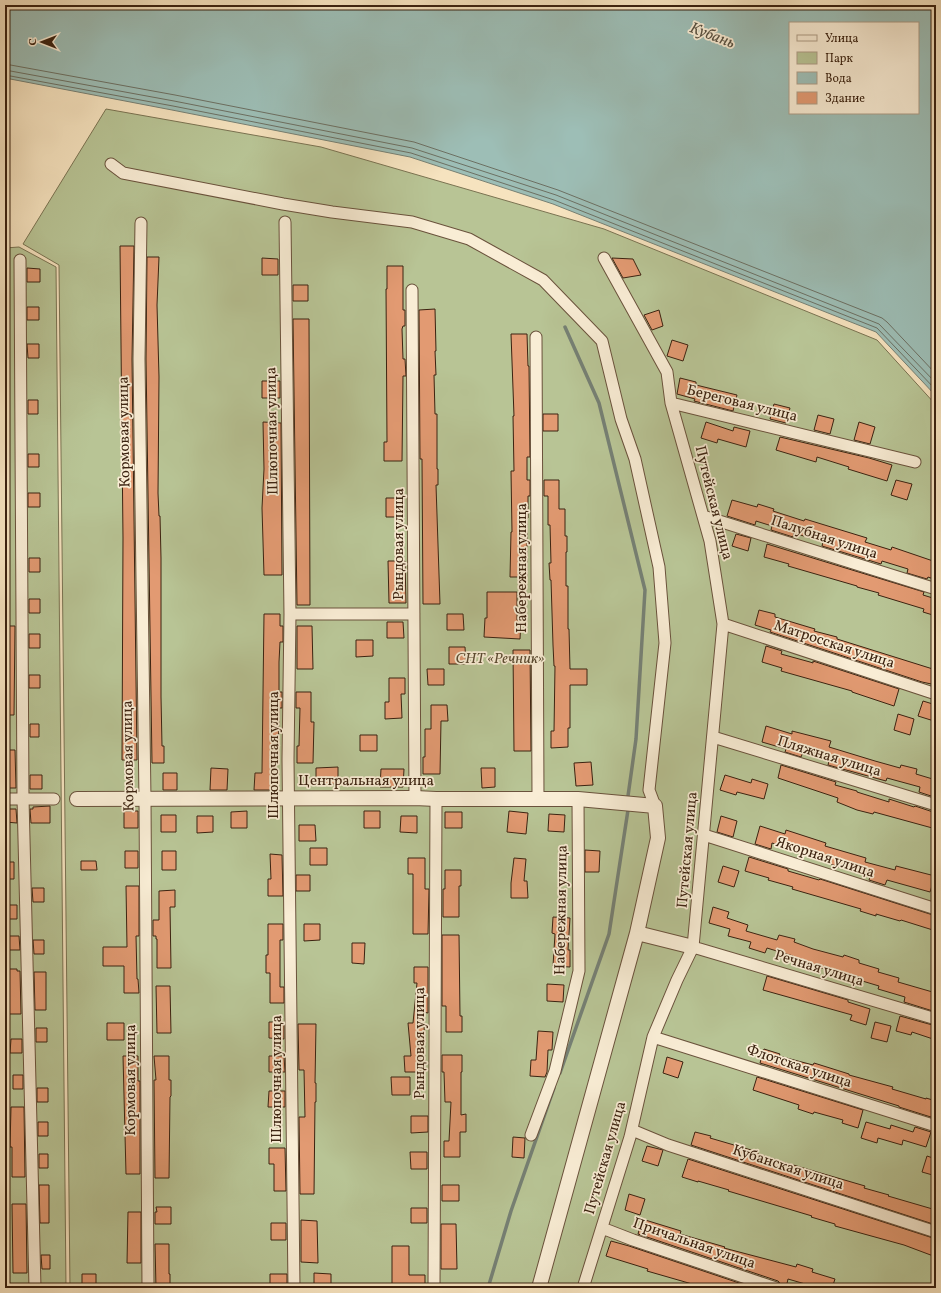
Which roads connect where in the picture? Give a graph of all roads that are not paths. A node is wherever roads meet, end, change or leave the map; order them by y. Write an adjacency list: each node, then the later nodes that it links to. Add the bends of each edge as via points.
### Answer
1 (110, 164): 28 (street, via 123,173 283,204 412,222 469,239 543,280 602,341 621,419 635,458 659,567 665,643 649,790)
2 (285, 222): 12 (street, Шлюпочная улица)
3 (141, 224): 26 (street, Кормовая улица, via 139,359)
4 (604, 258): 8 (street, Береговая улица, via 667,372)
5 (20, 260): 17 (street)
6 (412, 290): 13 (street, Рындовая улица)
7 (536, 337): 20 (street, Набережная улица)
8 (671, 403): 9 (street, Береговая улица); 10 (street, Путейская улица)
9 (915, 462)
10 (703, 516): 11 (street, Палубная улица); 14 (street, Путейская улица, via 710,541)
11 (936, 589)
12 (290, 614): 13 (street); 18 (street, Шлюпочная улица)
13 (414, 614): 19 (street, Рындовая улица)
14 (723, 624): 15 (street, Матросская улица); 16 (street, Путейская улица)
15 (936, 694)
16 (712, 737): 27 (street, Пляжная улица); 29 (street, Путейская улица)
17 (23, 798): 21 (street); 22 (street); 40 (street)
18 (290, 798): 19 (street, Центральная улица); 26 (street, Центральная улица); 42 (street, Шлюпочная улица)
19 (415, 798): 24 (street, Центральная улица)
20 (538, 798): 24 (street, Центральная улица); 25 (street, Центральная улица)
21 (5, 799)
22 (54, 799)
23 (77, 799): 26 (street, Центральная улица)
24 (436, 799): 43 (street, Рындовая улица)
25 (578, 799): 28 (street, Центральная улица); 37 (street, Набережная улица, via 579,971 555,1071)
26 (145, 800): 41 (street, Кормовая улица)
27 (936, 805)
28 (655, 806): 31 (street, via 658,838)
29 (704, 835): 30 (street, Якорная улица); 32 (street, Путейская улица)
30 (936, 909)
31 (637, 933): 32 (street); 44 (street)
32 (694, 947): 33 (street, Речная улица); 34 (street, Путейская улица)
33 (936, 1019)
34 (653, 1037): 35 (street, Флотская улица); 36 (street, Путейская улица)
35 (936, 1126)
36 (632, 1130): 38 (street, Путейская улица); 39 (street, Кубанская улица, via 668,1145)
37 (531, 1135)
38 (602, 1228): 45 (street, Путейская улица); 46 (street, Причальная улица)
39 (936, 1232)
40 (35, 1288)
41 (148, 1288)
42 (294, 1288)
43 (434, 1288)
44 (539, 1288)
45 (584, 1288)
46 (776, 1288)

